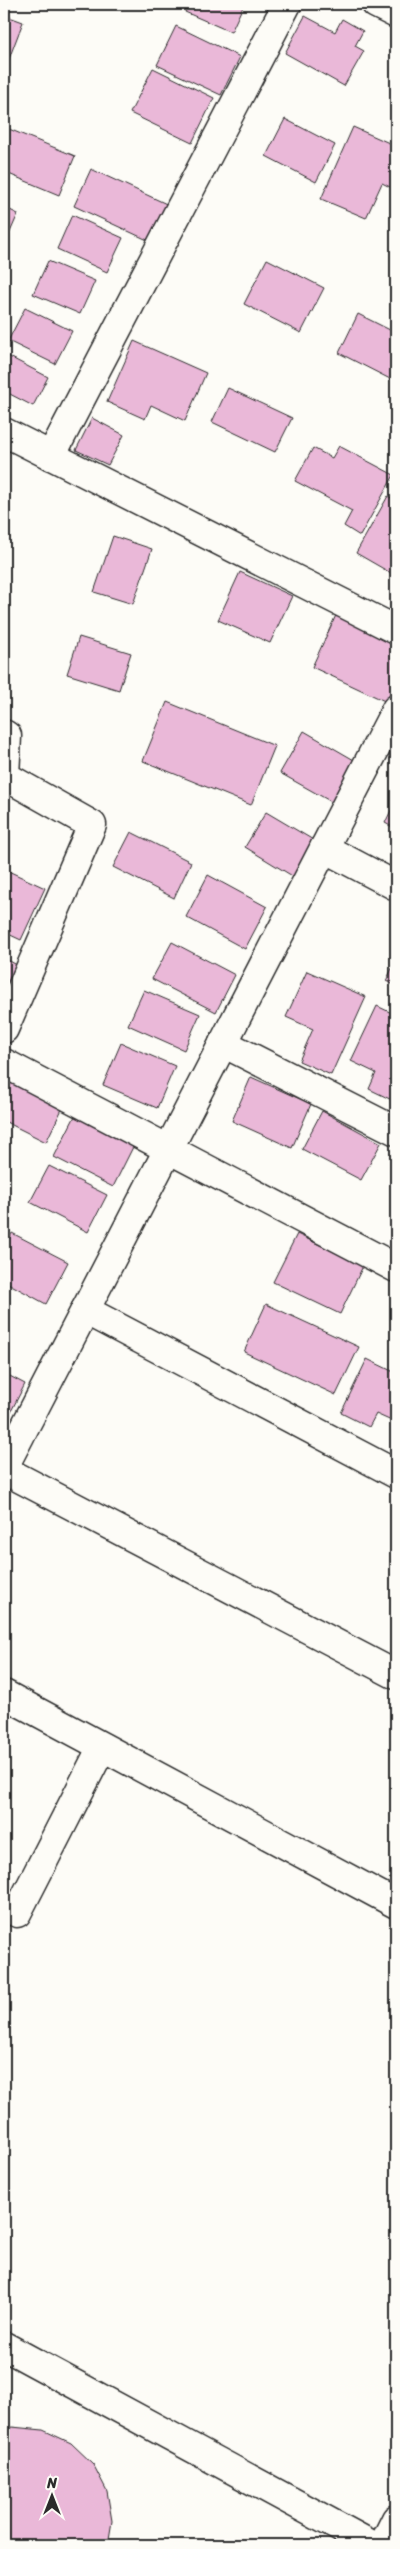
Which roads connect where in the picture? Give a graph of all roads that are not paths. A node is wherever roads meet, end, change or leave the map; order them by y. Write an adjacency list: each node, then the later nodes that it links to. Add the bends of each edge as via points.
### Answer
1 (287, 4): 5 (street)
2 (376, 4): 3 (street)
3 (396, 14)
4 (4, 432): 5 (street)
5 (51, 456): 6 (street)
6 (396, 630)
7 (396, 709): 9 (street)
8 (4, 734): 11 (street, via 7,736 5,776 92,825)
9 (324, 848): 10 (street); 12 (street)
10 (396, 886)
11 (4, 1030)
12 (223, 1043): 14 (street); 15 (street)
13 (4, 1063): 15 (street)
14 (396, 1131)
15 (168, 1150): 16 (street); 17 (street)
16 (396, 1268)
17 (85, 1310): 18 (street); 19 (street)
18 (4, 1469): 20 (street)
19 (396, 1474)
20 (396, 1676)
21 (4, 1694): 22 (street)
22 (102, 1747): 23 (street); 24 (street)
23 (396, 1904)
24 (17, 1913)
25 (4, 2346): 27 (street)
26 (396, 2519): 27 (street)
27 (381, 2545)

